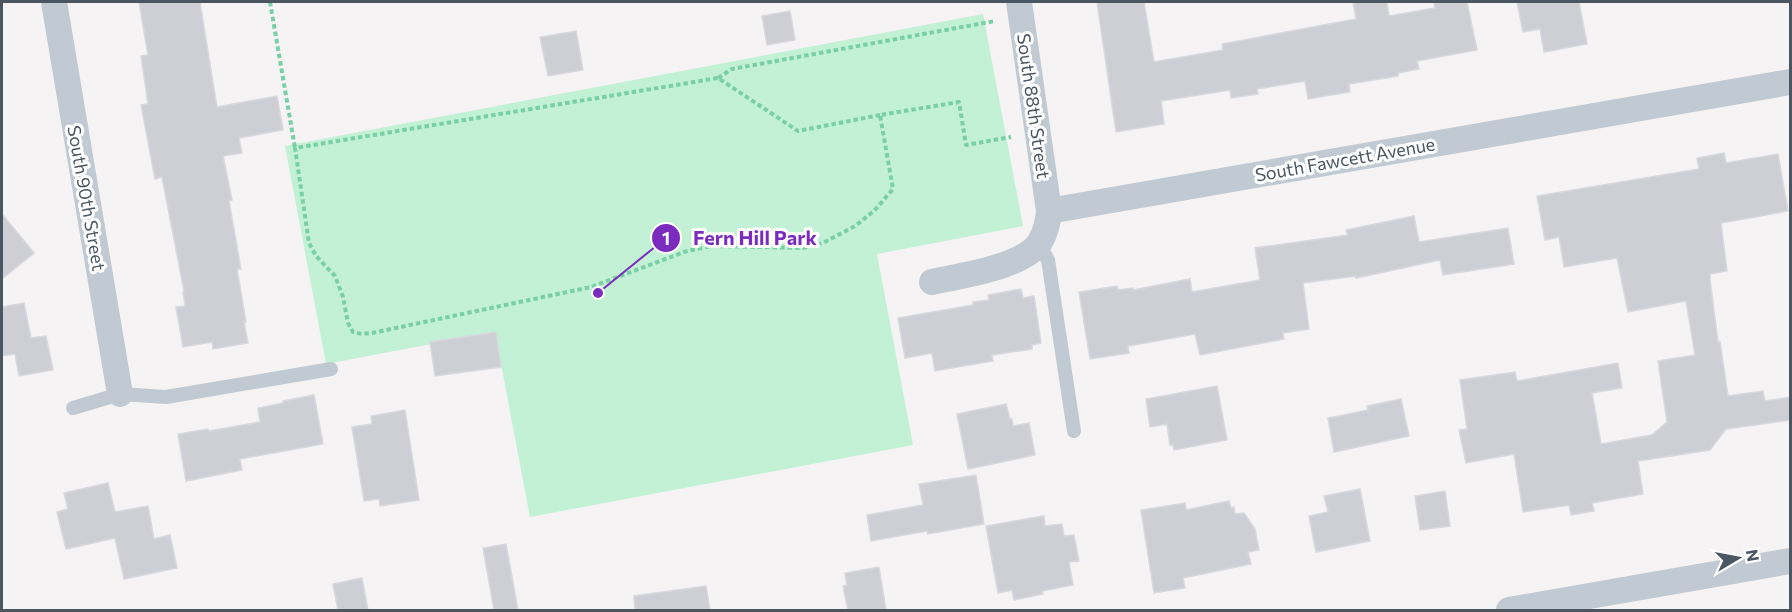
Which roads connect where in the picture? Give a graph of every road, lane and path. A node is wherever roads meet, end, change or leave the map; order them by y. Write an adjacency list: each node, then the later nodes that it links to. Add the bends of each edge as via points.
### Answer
1 (54, 2): 13 (street, South 90th Street)
2 (270, 2): 8 (path)
3 (1020, 9): 4 (path, via 732,69); 7 (street, South 88th Street)
4 (718, 78): 6 (path, via 798,131); 8 (path)
5 (1791, 82): 9 (street, South Fawcett Avenue)
6 (880, 115): 7 (path, via 959,102 966,145); 8 (path, via 893,189 855,226 823,243 803,248 712,246 591,287 362,334 353,332 335,276 309,243)
7 (1038, 133): 9 (street, South 88th Street)
8 (295, 148)
9 (1048, 211): 10 (street, via 1048,225)
10 (1039, 244): 11 (street, via 1019,259 994,269); 15 (lane, via 1048,260)
11 (932, 282)
12 (331, 369): 13 (lane, via 166,397)
13 (120, 394): 14 (lane)
14 (73, 408)
15 (1074, 431)
16 (1791, 561): 17 (street)
17 (1509, 610)

